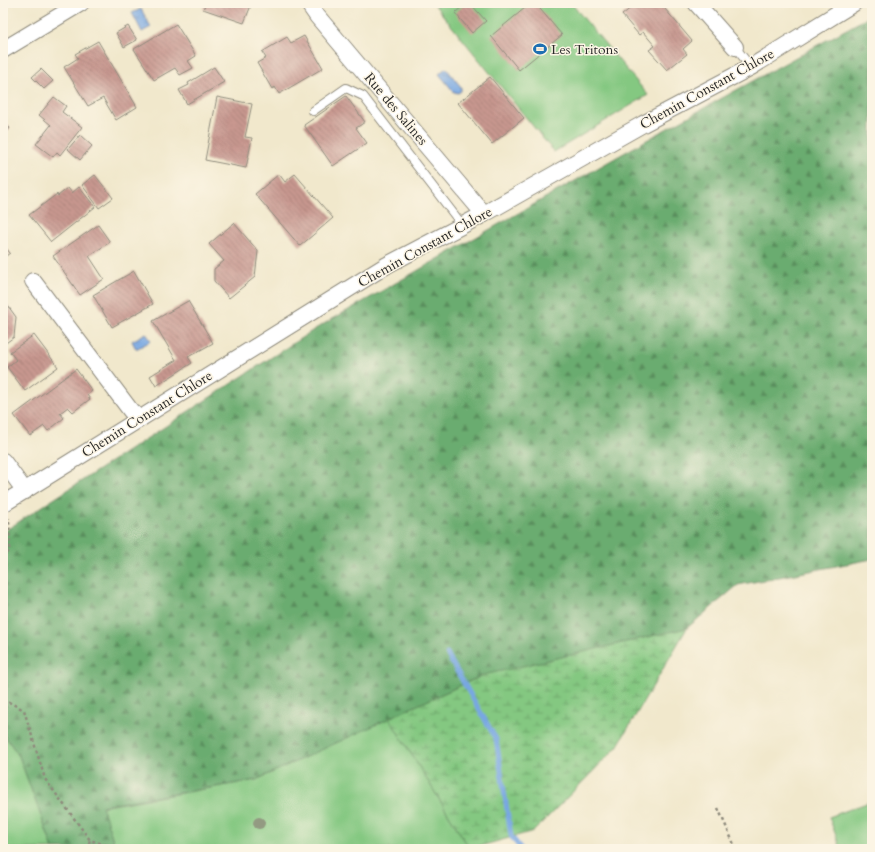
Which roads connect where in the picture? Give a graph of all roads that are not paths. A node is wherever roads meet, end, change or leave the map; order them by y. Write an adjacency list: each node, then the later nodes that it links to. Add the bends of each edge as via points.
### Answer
1 (81, 3): 6 (street)
2 (308, 3): 9 (street, Rue des Salines)
3 (696, 3): 5 (street)
4 (854, 3): 7 (street, Chemin Constant Chlore)
5 (735, 47): 7 (lane)
6 (3, 50)
7 (751, 66): 9 (street, Chemin Constant Chlore)
8 (313, 111): 10 (lane, via 346,88 363,96)
9 (484, 214): 10 (street, Chemin Constant Chlore)
10 (463, 226): 12 (street, Chemin Constant Chlore, via 387,265)
11 (33, 281): 12 (street, via 131,411)
12 (140, 419): 14 (street, Chemin Constant Chlore)
13 (3, 461): 14 (street)
14 (25, 491): 15 (street, Chemin Constant Chlore)
15 (6, 503)

